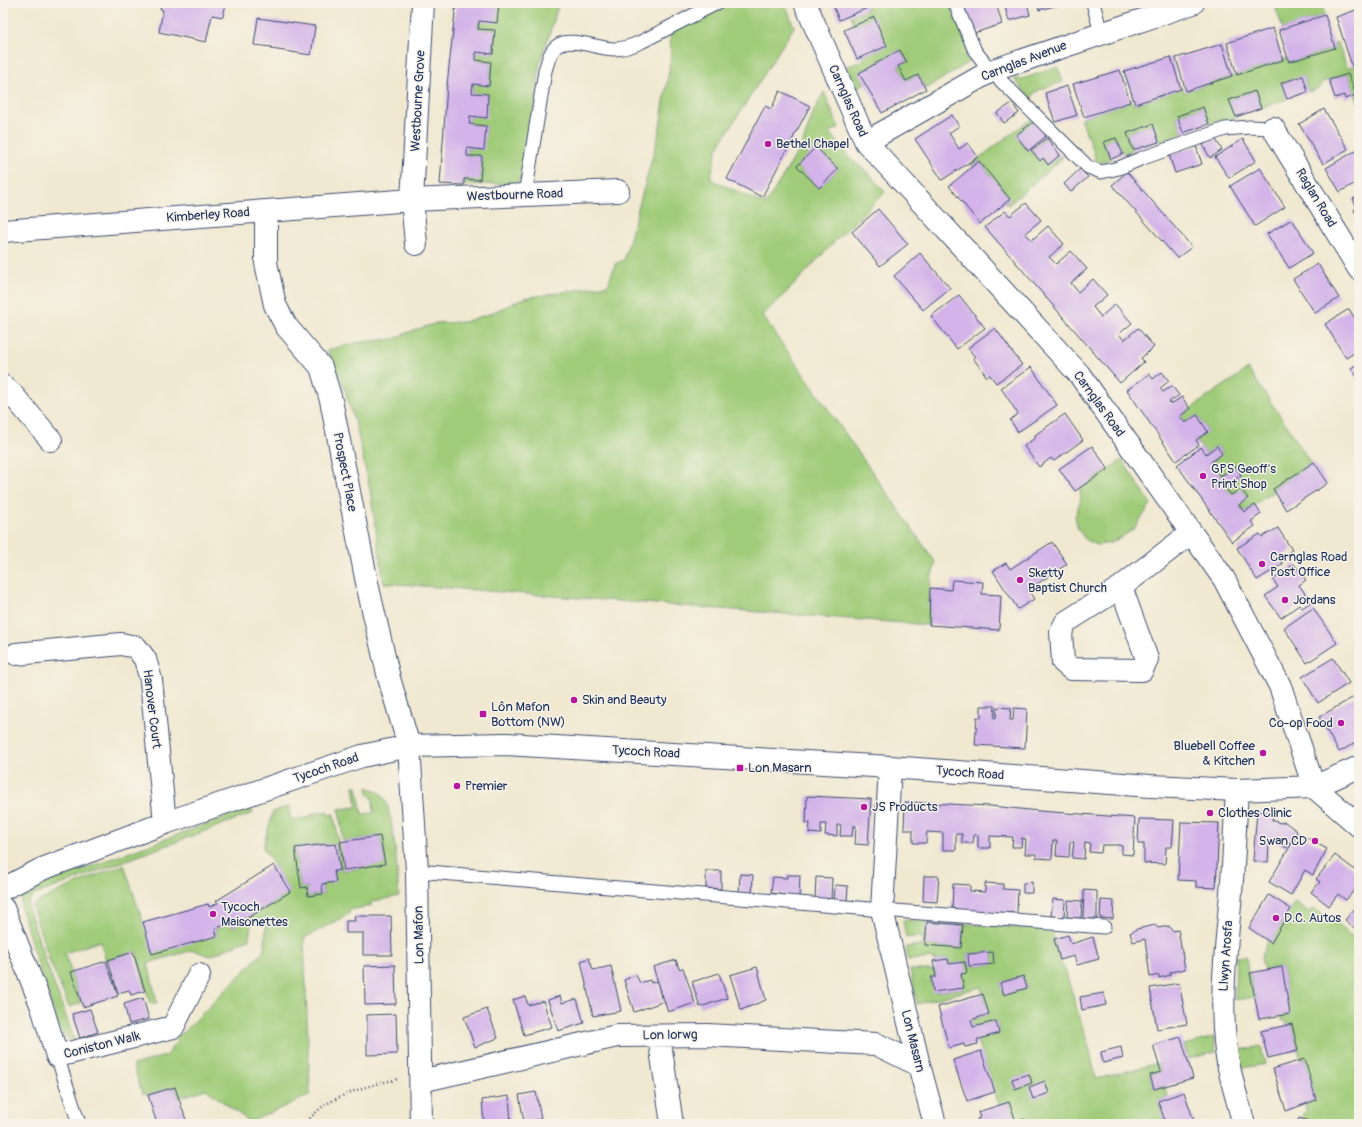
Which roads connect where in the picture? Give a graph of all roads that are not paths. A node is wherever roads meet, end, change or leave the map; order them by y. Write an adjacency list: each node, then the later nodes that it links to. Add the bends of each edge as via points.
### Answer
1 (423, 3): 13 (street, Westbourne Grove)
2 (717, 3): 12 (lane, via 629,47 613,49 571,42 555,47 545,71)
3 (805, 3): 10 (street, Carnglas Road)
4 (956, 3): 8 (lane, via 975,51)
5 (1094, 3): 7 (lane)
6 (1193, 3): 7 (street, Carnglas Avenue)
7 (1101, 33): 8 (street, Carnglas Avenue)
8 (991, 71): 9 (lane, via 1088,167 1101,172 1119,168 1225,129); 10 (street, Carnglas Avenue)
9 (1272, 128): 17 (street, Raglan Road)
10 (866, 142): 20 (street, Carnglas Road, via 1079,374)
11 (618, 191): 12 (street, Westbourne Road)
12 (525, 195): 13 (street, Westbourne Road)
13 (412, 200): 14 (street, Kimberley Road); 16 (street, Westbourne Grove)
14 (266, 211): 15 (street, Kimberley Road); 23 (street, Prospect Place, via 266,263 275,305 286,326 321,367 331,400 385,664)
15 (3, 231)
16 (416, 244)
17 (1359, 269)
18 (3, 386): 19 (street)
19 (51, 440)
20 (1191, 532): 21 (street); 26 (street, Carnglas Road, via 1224,579 1280,686)
21 (1121, 586): 21 (street, via 1147,659 1142,670 1071,669 1063,662 1061,632 1066,622)
22 (16, 654): 28 (street, Hanover Court, via 121,644 136,647 145,658 151,680)
23 (410, 746): 24 (street, Tycoch Road, via 506,744); 28 (street, Tycoch Road, via 362,756); 30 (street, Lon Mafon)
24 (890, 767): 27 (street, Tycoch Road); 33 (street, Lon Masarn)
25 (1359, 767): 26 (street)
26 (1314, 787): 27 (street, Tycoch Road); 29 (street)
27 (1237, 790): 40 (street, Llwyn Arosfa, via 1224,1011 1228,1065)
28 (165, 823): 31 (street, Tycoch Road, via 42,870)
29 (1359, 826)
30 (417, 871): 33 (lane); 39 (street, Lon Mafon)
31 (3, 889)
32 (3, 908): 37 (street, Coniston Walk, via 42,1007)
33 (882, 910): 34 (lane); 38 (street, Lon Masarn)
34 (1104, 927)
35 (199, 974): 37 (street, Coniston Walk, via 173,1027)
36 (659, 1036): 38 (street, Lon Iorwg, via 707,1035 876,1044); 39 (street, Lon Iorwg, via 618,1036); 43 (street)
37 (57, 1056): 41 (lane)
38 (919, 1065): 44 (street, Lon Masarn)
39 (421, 1081): 42 (street, Lon Mafon)
40 (1242, 1121)
41 (79, 1124)
42 (422, 1124)
43 (672, 1124)
44 (935, 1124)

